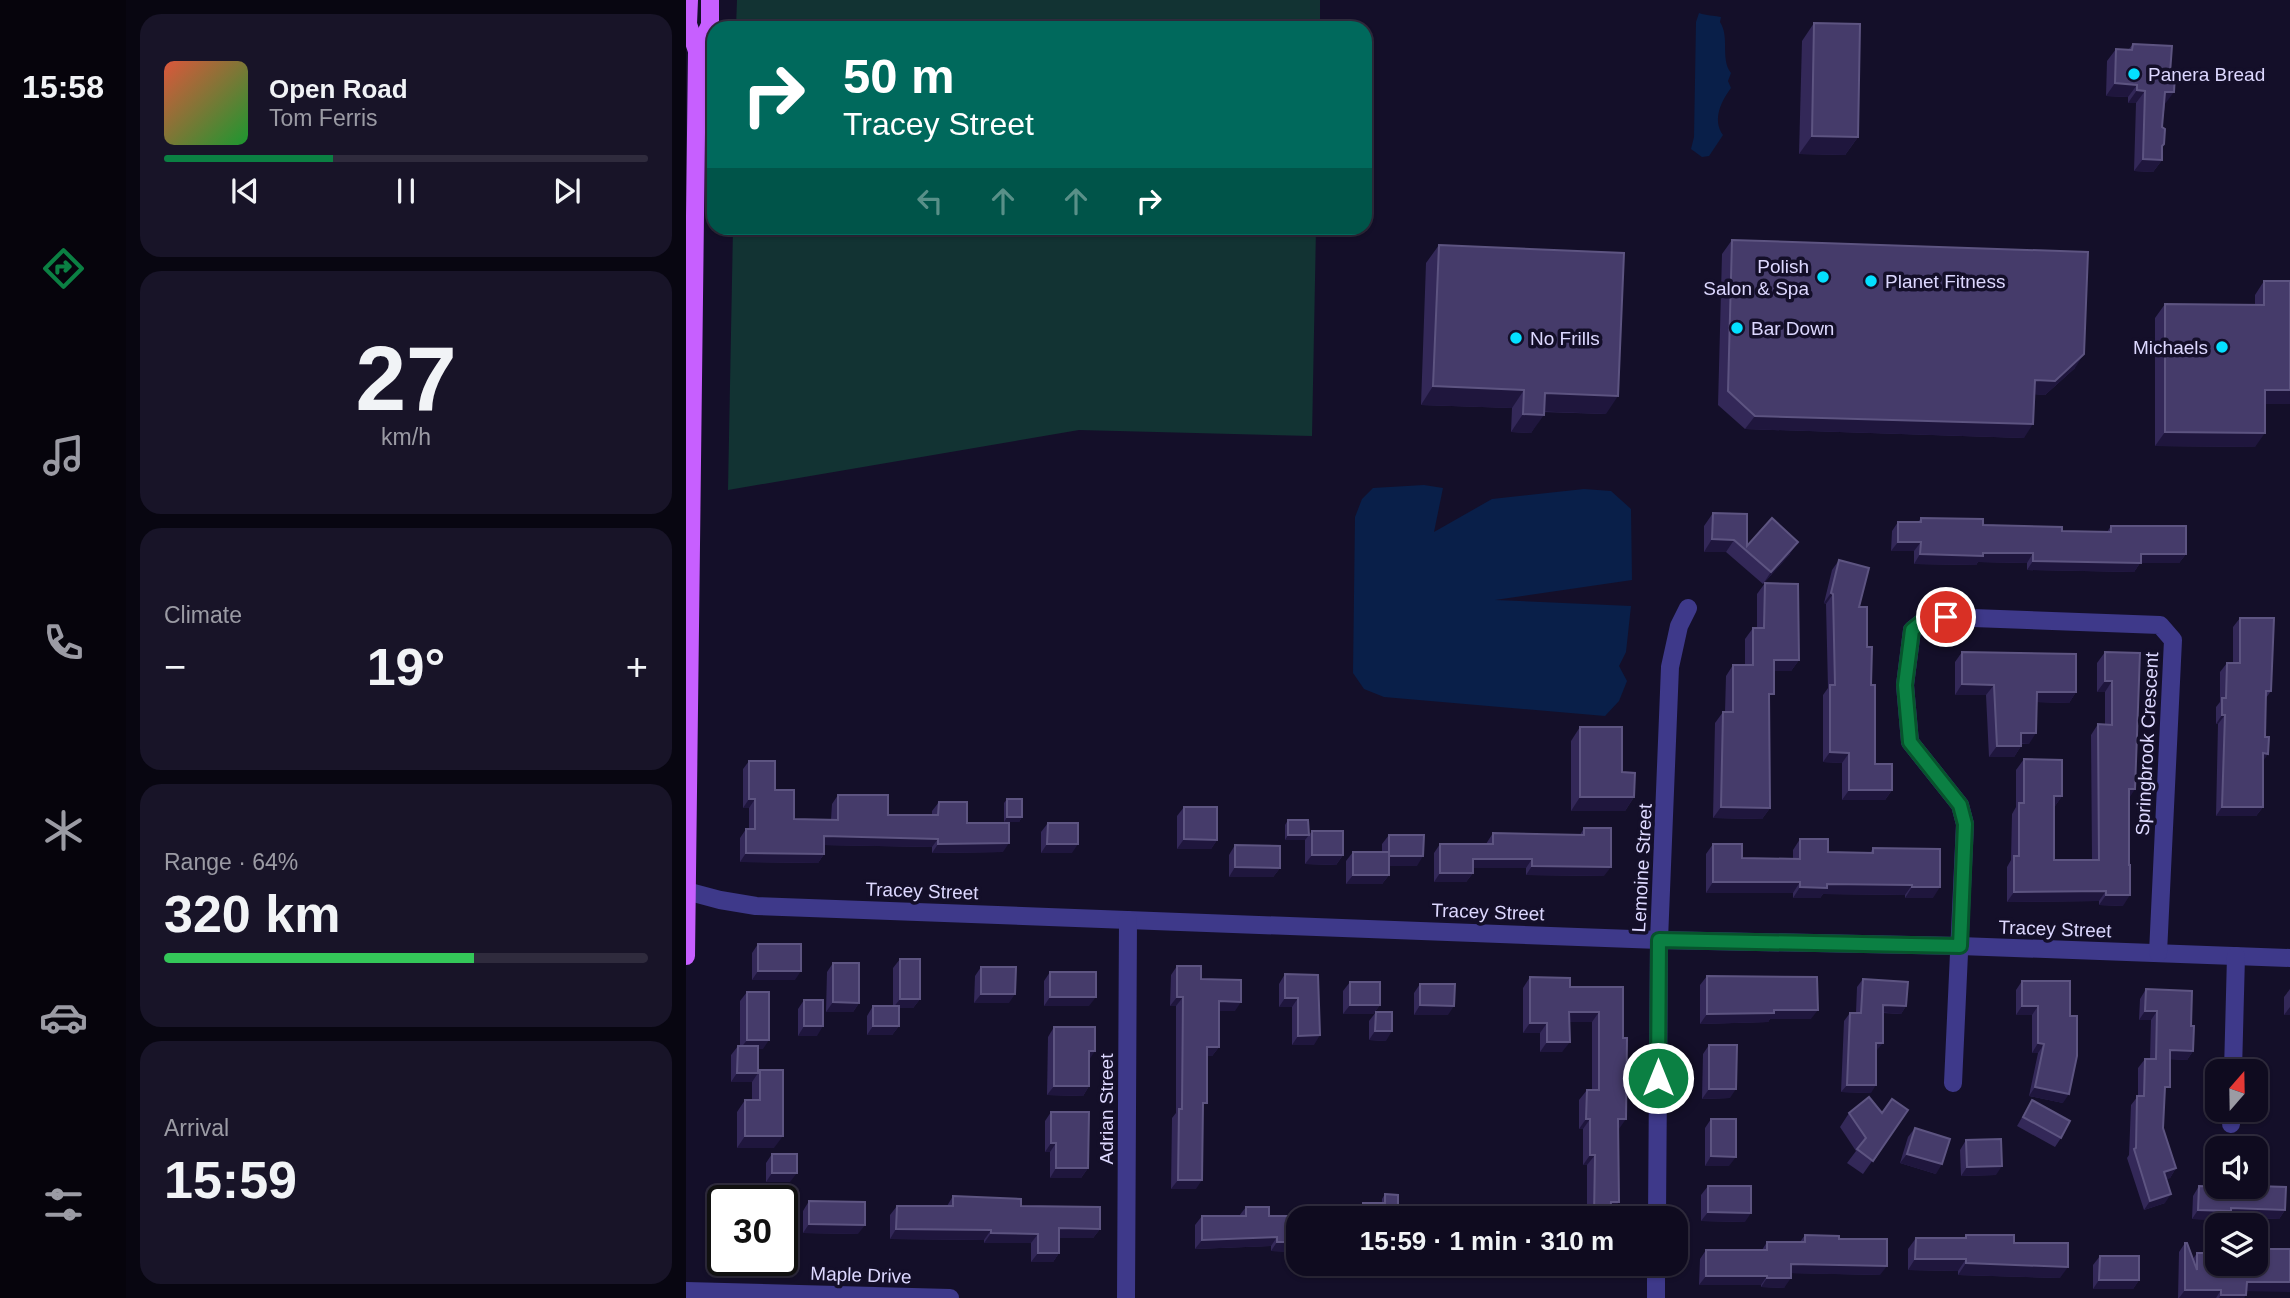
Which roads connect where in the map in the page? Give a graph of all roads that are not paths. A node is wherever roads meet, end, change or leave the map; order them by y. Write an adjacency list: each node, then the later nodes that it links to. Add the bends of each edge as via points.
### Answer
1 (689, 0): 5 (main road, via 688,24)
2 (710, 0): 3 (main road)
3 (710, 21)
4 (707, 31): 5 (main road)
5 (697, 51): 7 (main road)
6 (1688, 608): 9 (street, Lemoine Street, via 1670,667)
7 (687, 891): 8 (street, Tracey Street, via 756,906); 12 (main road)
8 (1128, 920): 9 (street, Tracey Street); 21 (street, Adrian Street)
9 (1659, 940): 10 (street, Tracey Street); 17 (street, Lemoine Street)
10 (1960, 946): 11 (street, Tracey Street); 11 (street, Springbrook Crescent, via 1965,824 1960,805 1910,742 1905,685 1912,630 1927,618 2160,625 2173,640); 16 (street, Springbrook Crescent)
11 (2158, 953): 13 (street, Tracey Street)
12 (686, 956)
13 (2236, 956): 14 (street, Tracey Street); 15 (street)
14 (2290, 958)
15 (2233, 1059)
16 (1953, 1083)
17 (1657, 1206)
18 (1656, 1276): 22 (street)
19 (686, 1291): 20 (street, Maple Drive)
20 (950, 1298)
21 (1126, 1298)
22 (1656, 1298)

